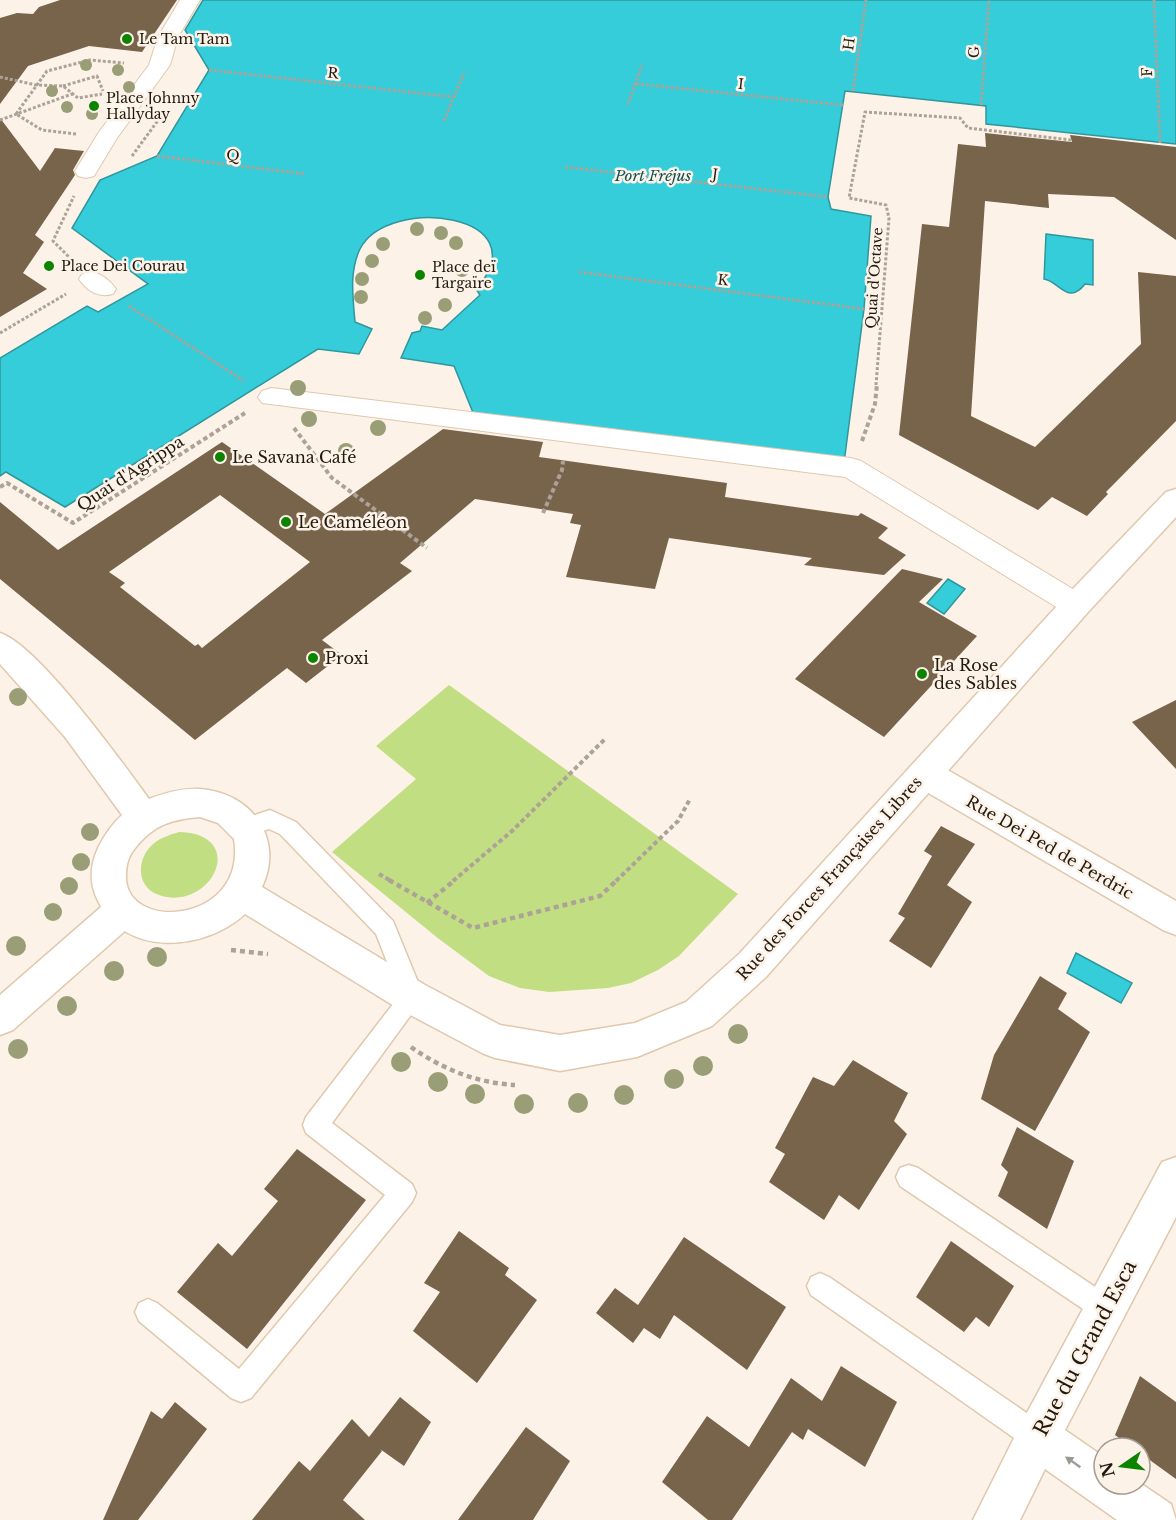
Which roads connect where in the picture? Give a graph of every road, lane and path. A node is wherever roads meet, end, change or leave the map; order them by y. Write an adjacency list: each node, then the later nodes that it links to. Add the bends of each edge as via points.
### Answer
1 (189, 0): 5 (street, via 168,37)
2 (866, 0): 13 (path, H)
3 (989, 0): 18 (path, G)
4 (1154, 0): 24 (path, F)
5 (159, 65): 11 (path, via 90,60 47,71); 22 (street)
6 (642, 65): 10 (path)
7 (209, 70): 15 (path, R)
8 (464, 73): 15 (path)
9 (0, 76): 11 (path)
10 (636, 84): 16 (path); 17 (path, I)
11 (36, 85): 12 (path); 19 (path)
12 (63, 86): 14 (path); 14 (path, via 96,76 103,93 78,98)
13 (853, 91)
14 (72, 94): 19 (path)
15 (454, 97): 21 (path)
16 (628, 104)
17 (843, 105)
18 (981, 105)
19 (16, 114): 20 (path); 22 (path, via 42,130)
20 (0, 120)
21 (444, 121)
22 (106, 137): 27 (street)
23 (1071, 140): 36 (path, Quai d'Octave, via 968,128 960,118 865,112 849,198 886,205 889,218 875,404)
24 (1160, 143)
25 (157, 156): 28 (path, Q)
26 (565, 167): 29 (path, J)
27 (86, 171)
28 (306, 174)
29 (828, 197)
30 (579, 272): 32 (path, K)
31 (129, 306): 33 (path)
32 (864, 309)
33 (241, 380)
34 (271, 397): 35 (street); 37 (path, Quai d'Agrippa, via 73,523 7,483); 40 (path, via 332,478)
35 (567, 433): 36 (street); 39 (path, via 562,470)
36 (851, 468): 41 (street)
37 (0, 487)
38 (1176, 499): 41 (street, Rue des Forces Françaises Libres)
39 (543, 513)
40 (427, 548)
41 (1076, 605): 44 (street, Rue des Forces Françaises Libres)
42 (0, 645): 46 (street, via 34,677)
43 (606, 738): 50 (path, via 512,831)
44 (925, 774): 52 (street, Rue Dei Ped de Perdric); 55 (street, Rue des Forces Françaises Libres, via 753,965 699,1014 637,1040 560,1053 495,1041)
45 (690, 799): 50 (path, via 678,821 600,896 473,928)
46 (143, 818): 47 (street, via 162,808 200,803 226,811); 51 (street, via 122,837 111,855 111,894)
47 (245, 827): 49 (street, via 254,848 253,871); 55 (lane, via 270,819 288,828 352,891 385,928)
48 (377, 873): 50 (path)
49 (242, 893): 51 (street, via 222,912 196,925 168,929 142,924); 55 (street, Rue des Forces Françaises Libres)
50 (427, 903)
51 (122, 911): 56 (street)
52 (1176, 920)
53 (229, 950): 54 (path)
54 (271, 955)
55 (412, 997): 63 (lane, via 315,1125 403,1193 241,1388)
56 (0, 1018)
57 (408, 1045): 58 (path, via 461,1073)
58 (517, 1085)
59 (1176, 1176): 62 (street, Rue du Grand Esca)
60 (909, 1177): 62 (lane)
61 (820, 1286): 64 (lane)
62 (1107, 1310): 64 (street, Rue du Grand Esca)
63 (147, 1312)
64 (1037, 1437): 65 (street, Rue du Grand Esca); 66 (street, one-way to 64)
65 (996, 1520)
66 (1155, 1520)

